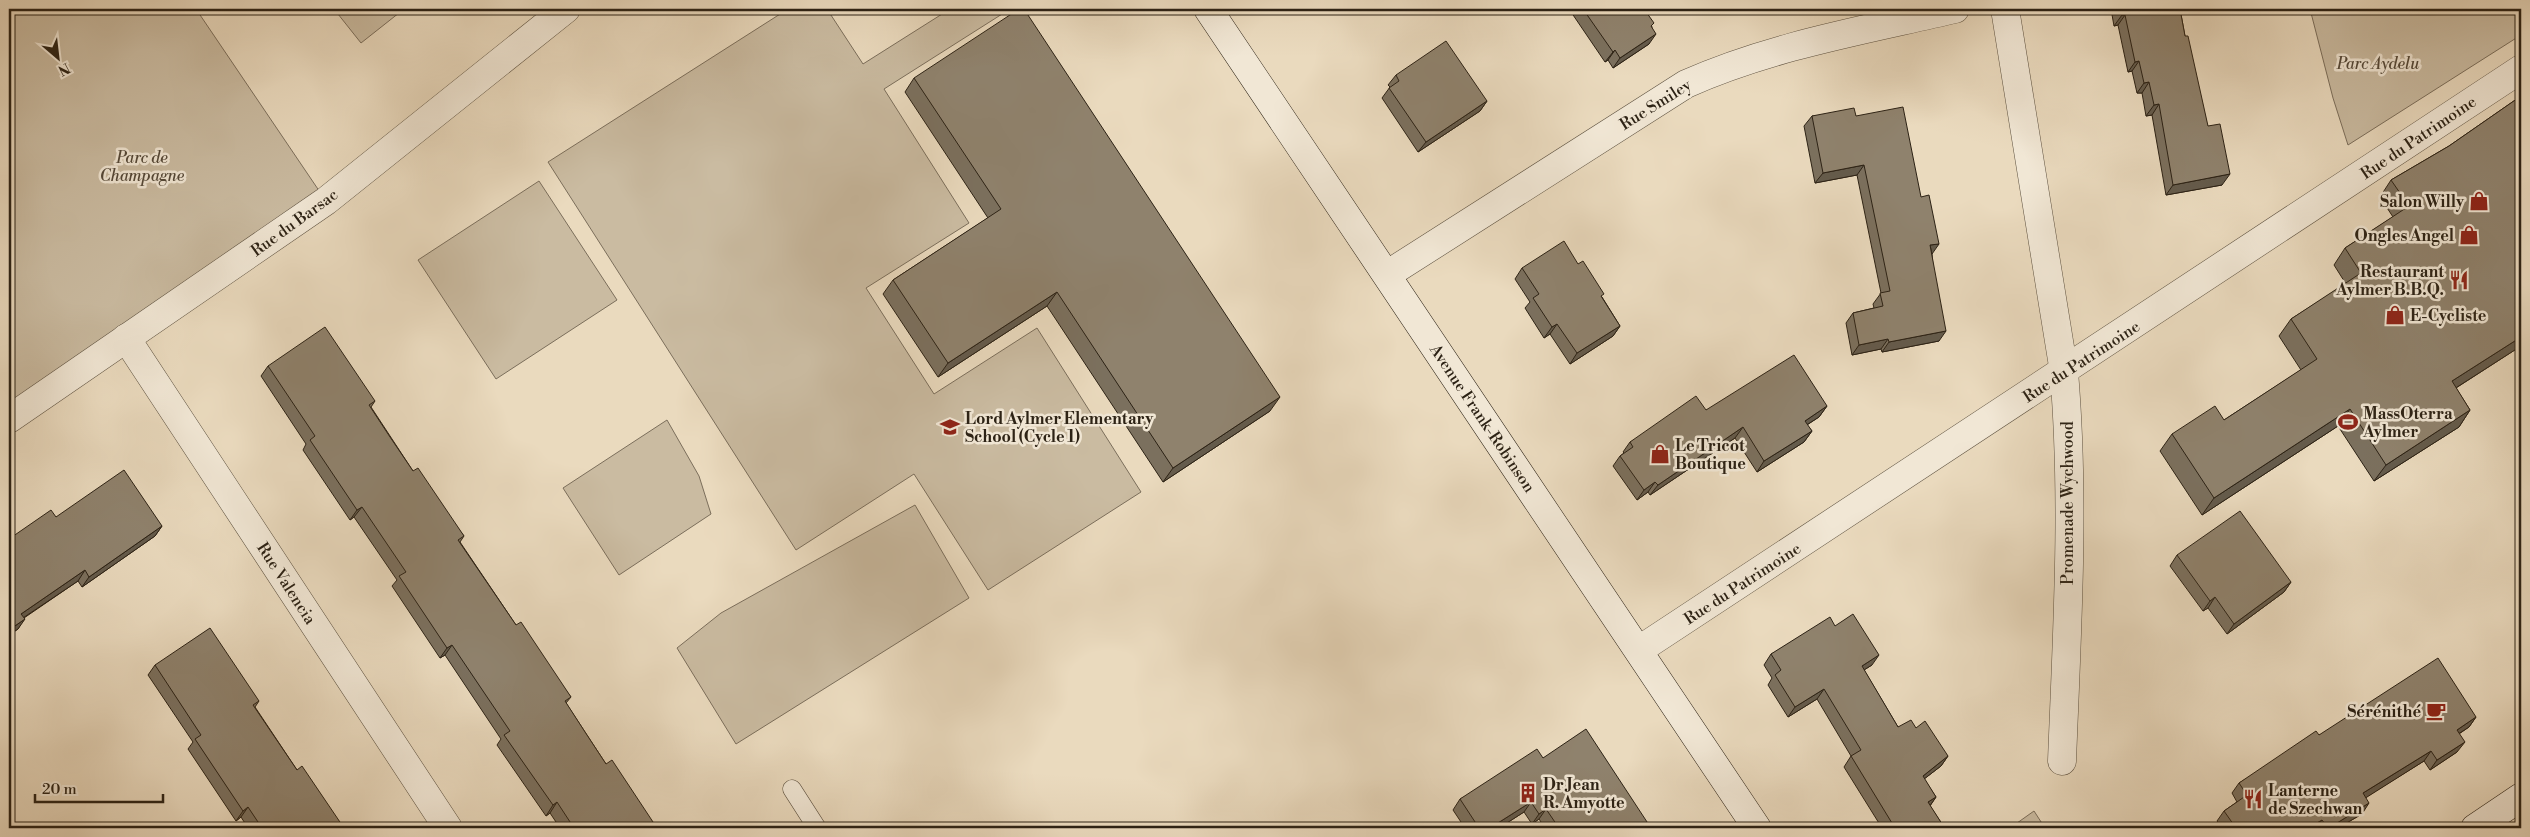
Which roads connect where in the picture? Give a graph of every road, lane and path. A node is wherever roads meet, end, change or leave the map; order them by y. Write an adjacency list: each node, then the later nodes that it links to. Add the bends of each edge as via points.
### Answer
1 (566, 9): 7 (street, Rue du Barsac, via 326,201)
2 (1208, 9): 6 (street, Avenue Frank-Robinson)
3 (1955, 9): 6 (street, Rue Smiley, via 1761,55 1686,84)
4 (2005, 9): 8 (street, Promenade Wychwood)
5 (2521, 69): 8 (street, Rue du Patrimoine)
6 (1388, 274): 10 (street, Avenue Frank-Robinson)
7 (126, 338): 9 (street, Rue du Barsac); 14 (street, Rue Valencia)
8 (2064, 372): 10 (street, Rue du Patrimoine); 11 (street, Promenade Wychwood, via 2071,496)
9 (9, 419)
10 (1639, 650): 16 (street, Avenue Frank-Robinson)
11 (2062, 761)
12 (792, 789): 15 (lane)
13 (2521, 798): 17 (street)
14 (448, 828)
15 (817, 828)
16 (1757, 828)
17 (2475, 828)

